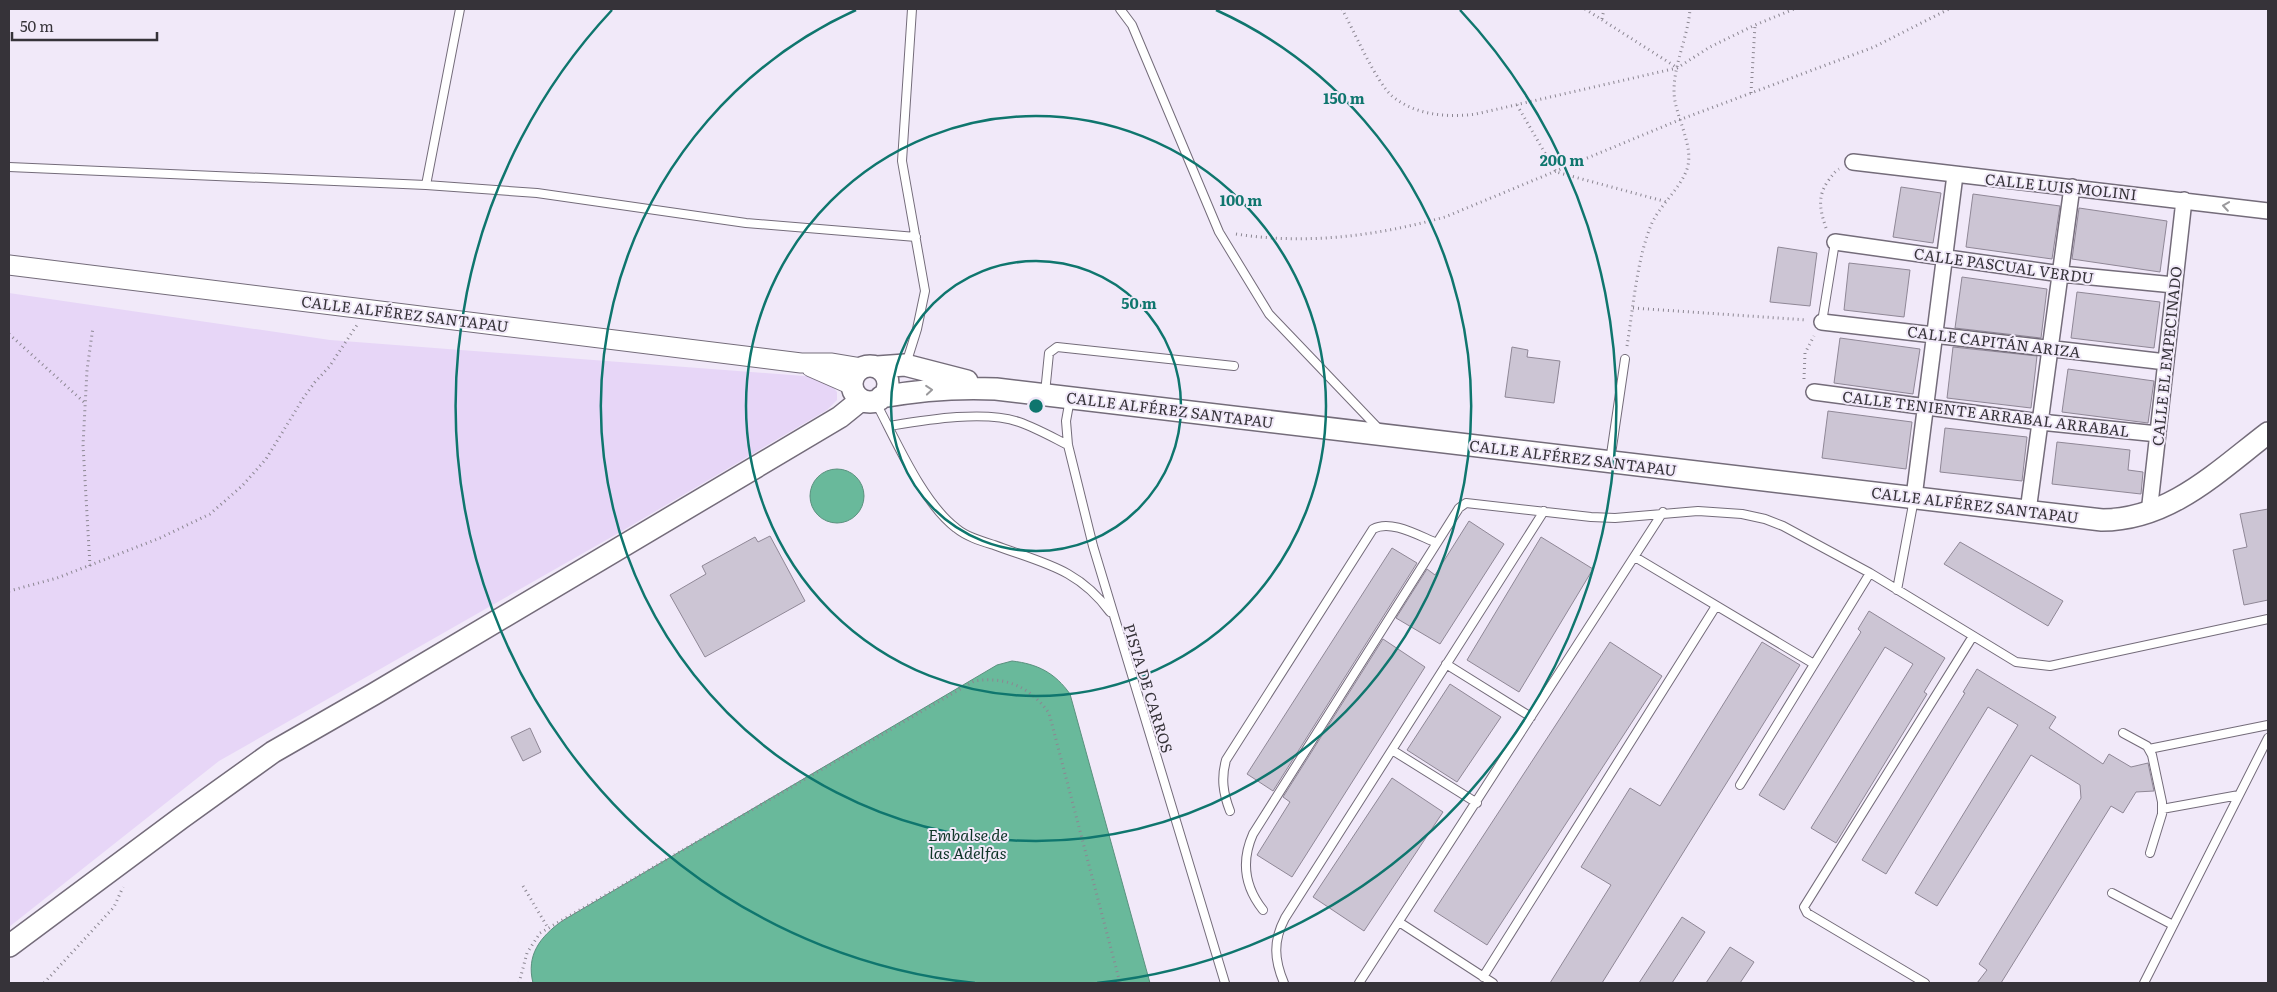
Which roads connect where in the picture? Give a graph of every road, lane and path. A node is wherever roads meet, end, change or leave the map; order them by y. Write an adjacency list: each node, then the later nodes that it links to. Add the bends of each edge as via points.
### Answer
1 (460, 9): 21 (lane)
2 (912, 9): 27 (lane, via 902,161)
3 (1120, 9): 26 (lane, via 1132,24)
4 (1342, 9): 15 (path, via 1374,69 1390,94 1401,102 1424,112 1450,116)
5 (1585, 9): 11 (path)
6 (1604, 9): 11 (path)
7 (1690, 9): 13 (path)
8 (1794, 9): 10 (path)
9 (1949, 9): 14 (path, via 1874,47)
10 (1782, 11): 12 (path)
11 (1602, 19): 13 (path)
12 (1755, 24): 13 (path); 14 (path)
13 (1677, 68): 15 (path); 16 (path, via 1674,92)
14 (1751, 93): 16 (path)
15 (1517, 105): 19 (path)
16 (1679, 120): 19 (path); 24 (path, via 1689,152 1688,168)
17 (1853, 162): 20 (street, CALLE LUIS MOLINI); 28 (path, via 1835,172 1822,190 1821,214)
18 (9, 166): 21 (lane)
19 (1556, 172): 24 (path); 26 (path, via 1445,217 1380,233 1316,239)
20 (1955, 175): 22 (street, CALLE LUIS MOLINI); 29 (street)
21 (426, 185): 27 (lane, via 537,193 746,222)
22 (2072, 187): 23 (street, CALLE LUIS MOLINI); 31 (street)
23 (2184, 200): 25 (street, CALLE LUIS MOLINI, one-way to 23); 32 (street, CALLE EL EMPECINADO)
24 (1667, 202): 34 (path, via 1653,221 1645,241)
25 (2268, 211)
26 (1219, 232): 54 (lane, via 1270,314)
27 (916, 237): 42 (lane, via 926,291)
28 (1834, 242): 29 (street, CALLE PASCUAL VERDU); 35 (lane)
29 (1945, 257): 31 (street, CALLE PASCUAL VERDU); 38 (street)
30 (9, 266): 33 (street, CALLE ALFÉREZ SANTAPAU)
31 (2061, 274): 32 (street, CALLE PASCUAL VERDU); 39 (street)
32 (2174, 285): 41 (street, CALLE EL EMPECINADO)
33 (369, 308): 44 (street, CALLE ALFÉREZ SANTAPAU, via 801,363 832,363); 65 (path, via 304,397 266,459 225,501 210,514 179,530)
34 (1633, 308): 35 (path); 40 (path)
35 (1822, 322): 38 (street, CALLE CAPITÁN ARIZA); 46 (path, via 1805,352 1803,367 1804,381)
36 (93, 327): 49 (path)
37 (9, 334): 49 (path)
38 (1935, 334): 39 (street, CALLE CAPITÁN ARIZA); 50 (street)
39 (2051, 348): 41 (street, CALLE CAPITÁN ARIZA); 51 (street)
40 (1625, 359): 57 (lane)
41 (2166, 362): 55 (street, CALLE EL EMPECINADO)
42 (905, 365): 44 (main road, CALLE ALFÉREZ SANTAPAU); 45 (main road, CALLE ALFÉREZ SANTAPAU)
43 (1234, 366): 47 (lane, via 1057,347 1049,353)
44 (868, 386): 45 (main road, CALLE ALFÉREZ SANTAPAU, one-way to 45, via 919,390); 52 (lane); 89 (main road, via 840,417 274,752)
45 (996, 389): 47 (main road, CALLE ALFÉREZ SANTAPAU)
46 (1814, 392): 50 (street, CALLE TENIENTE ARRABAL ARRABAL)
47 (1045, 394): 48 (main road, CALLE ALFÉREZ SANTAPAU)
48 (1070, 397): 54 (main road, CALLE ALFÉREZ SANTAPAU); 56 (lane, PISTA DE CARROS, via 1066,420)
49 (86, 404): 65 (path, via 83,445)
50 (1926, 407): 51 (street, CALLE TENIENTE ARRABAL ARRABAL); 58 (street)
51 (2040, 422): 55 (street, CALLE TENIENTE ARRABAL ARRABAL); 60 (street)
52 (889, 426): 56 (lane, via 927,420 991,417 1019,422); 70 (lane, via 923,489 945,519 972,537 1064,570 1090,588)
53 (2268, 433): 62 (main road, CALLE ALFÉREZ SANTAPAU, via 2192,491)
54 (1384, 434): 57 (main road, CALLE ALFÉREZ SANTAPAU)
55 (2158, 434): 62 (street, CALLE EL EMPECINADO)
56 (1068, 445): 70 (lane, PISTA DE CARROS, via 1092,546)
57 (1610, 461): 58 (main road, CALLE ALFÉREZ SANTAPAU)
58 (1914, 497): 60 (main road, CALLE ALFÉREZ SANTAPAU); 67 (lane)
59 (1544, 511): 61 (lane, via 1591,518); 63 (lane, via 1462,504); 75 (lane)
60 (2028, 511): 62 (main road, CALLE ALFÉREZ SANTAPAU, via 2102,520)
61 (1663, 512): 64 (lane); 66 (lane, via 1742,514 1765,519)
62 (2149, 513)
63 (1438, 543): 87 (lane, via 1394,527 1381,525 1373,529 1226,760 1223,789); 92 (lane, via 1253,834 1245,869 1250,891)
64 (1635, 556): 69 (lane); 77 (lane)
65 (90, 566): 68 (path)
66 (1870, 573): 67 (lane); 76 (lane)
67 (1897, 590): 74 (lane)
68 (9, 591)
69 (1716, 606): 76 (lane); 97 (lane)
70 (1114, 618): 101 (lane, PISTA DE CARROS)
71 (2268, 619): 72 (lane)
72 (2254, 623): 73 (lane); 74 (lane, via 2050,666 2016,662)
73 (2268, 624)
74 (1973, 636): 105 (lane, via 1804,907 1807,913)
75 (1446, 664): 77 (lane); 82 (lane)
76 (1814, 664): 83 (lane)
77 (1531, 717): 85 (lane)
78 (2268, 725): 81 (lane)
79 (2123, 733): 81 (lane)
80 (2268, 738): 84 (lane)
81 (2149, 749): 86 (lane, via 2162,796)
82 (1392, 750): 85 (lane); 102 (lane, via 1279,929 1276,963)
83 (1740, 785)
84 (2239, 795): 86 (lane); 94 (lane)
85 (1477, 803): 93 (lane)
86 (2162, 809): 88 (lane)
87 (1230, 810)
88 (2150, 854)
89 (122, 861): 96 (main road); 98 (path, via 123,886 114,907)
90 (523, 886): 95 (path)
91 (2112, 893): 94 (lane)
92 (1263, 910)
93 (1399, 922): 97 (lane); 103 (lane)
94 (2173, 925): 106 (lane)
95 (548, 928): 99 (path, via 540,932 526,953); 100 (path, via 974,680 997,679 1031,693 1049,713)
96 (9, 946)
97 (1483, 977): 104 (lane)
98 (44, 983)
99 (519, 983)
100 (1120, 983)
101 (1225, 983)
102 (1284, 983)
103 (1359, 983)
104 (1493, 983)
105 (1925, 983)
106 (2144, 983)

